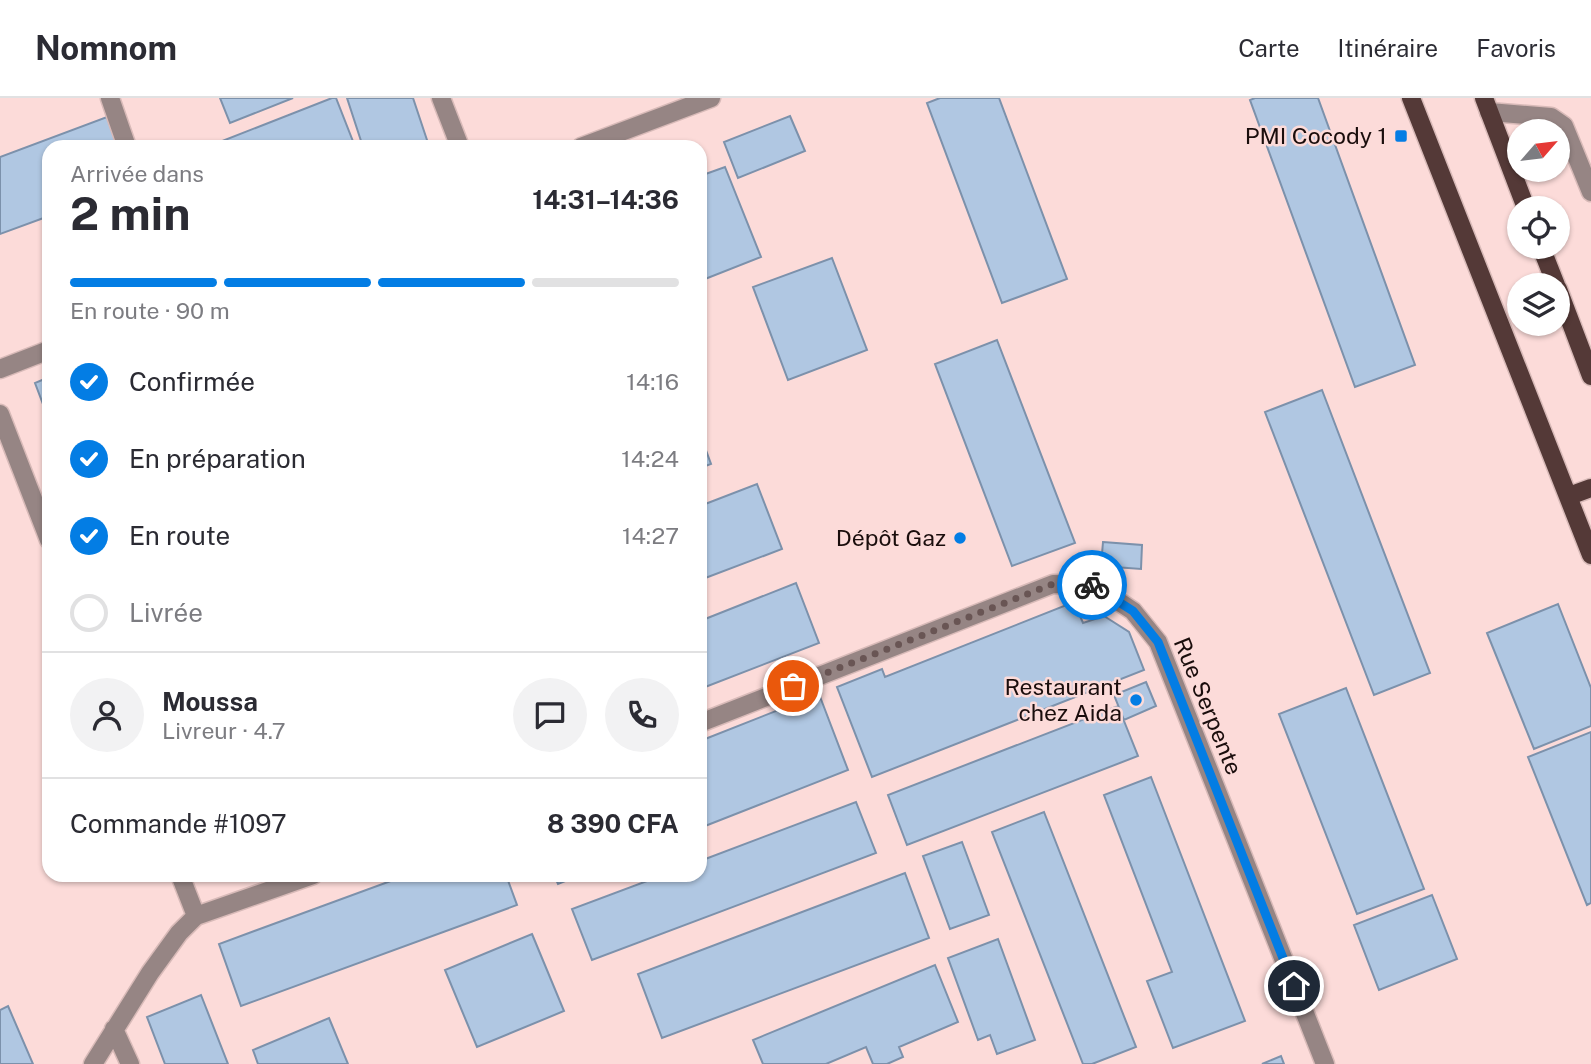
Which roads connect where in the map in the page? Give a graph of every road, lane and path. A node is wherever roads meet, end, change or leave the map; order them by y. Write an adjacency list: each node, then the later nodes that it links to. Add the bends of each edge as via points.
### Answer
1 (110, 98): 6 (street)
2 (441, 98): 7 (street)
3 (711, 98): 8 (street)
4 (1411, 98): 17 (main road)
5 (1487, 105): 9 (street, via 1551,117 1564,126); 10 (main road)
6 (125, 140)
7 (457, 140)
8 (600, 140)
9 (1591, 192)
10 (1521, 196)
11 (1570, 321): 14 (main road)
12 (42, 353): 13 (street)
13 (0, 369)
14 (1591, 376)
15 (0, 414): 18 (street)
16 (1591, 488): 17 (main road)
17 (1569, 496): 19 (main road)
18 (42, 522)
19 (1591, 555)
20 (707, 720): 27 (street, Rue Serpente, via 1053,584 1094,585 1133,611 1158,642)
21 (183, 882): 23 (street)
22 (293, 882): 23 (street)
23 (196, 916): 24 (street, via 157,963)
24 (114, 1029): 25 (street); 26 (street)
25 (93, 1064)
26 (130, 1064)
27 (1325, 1064)

